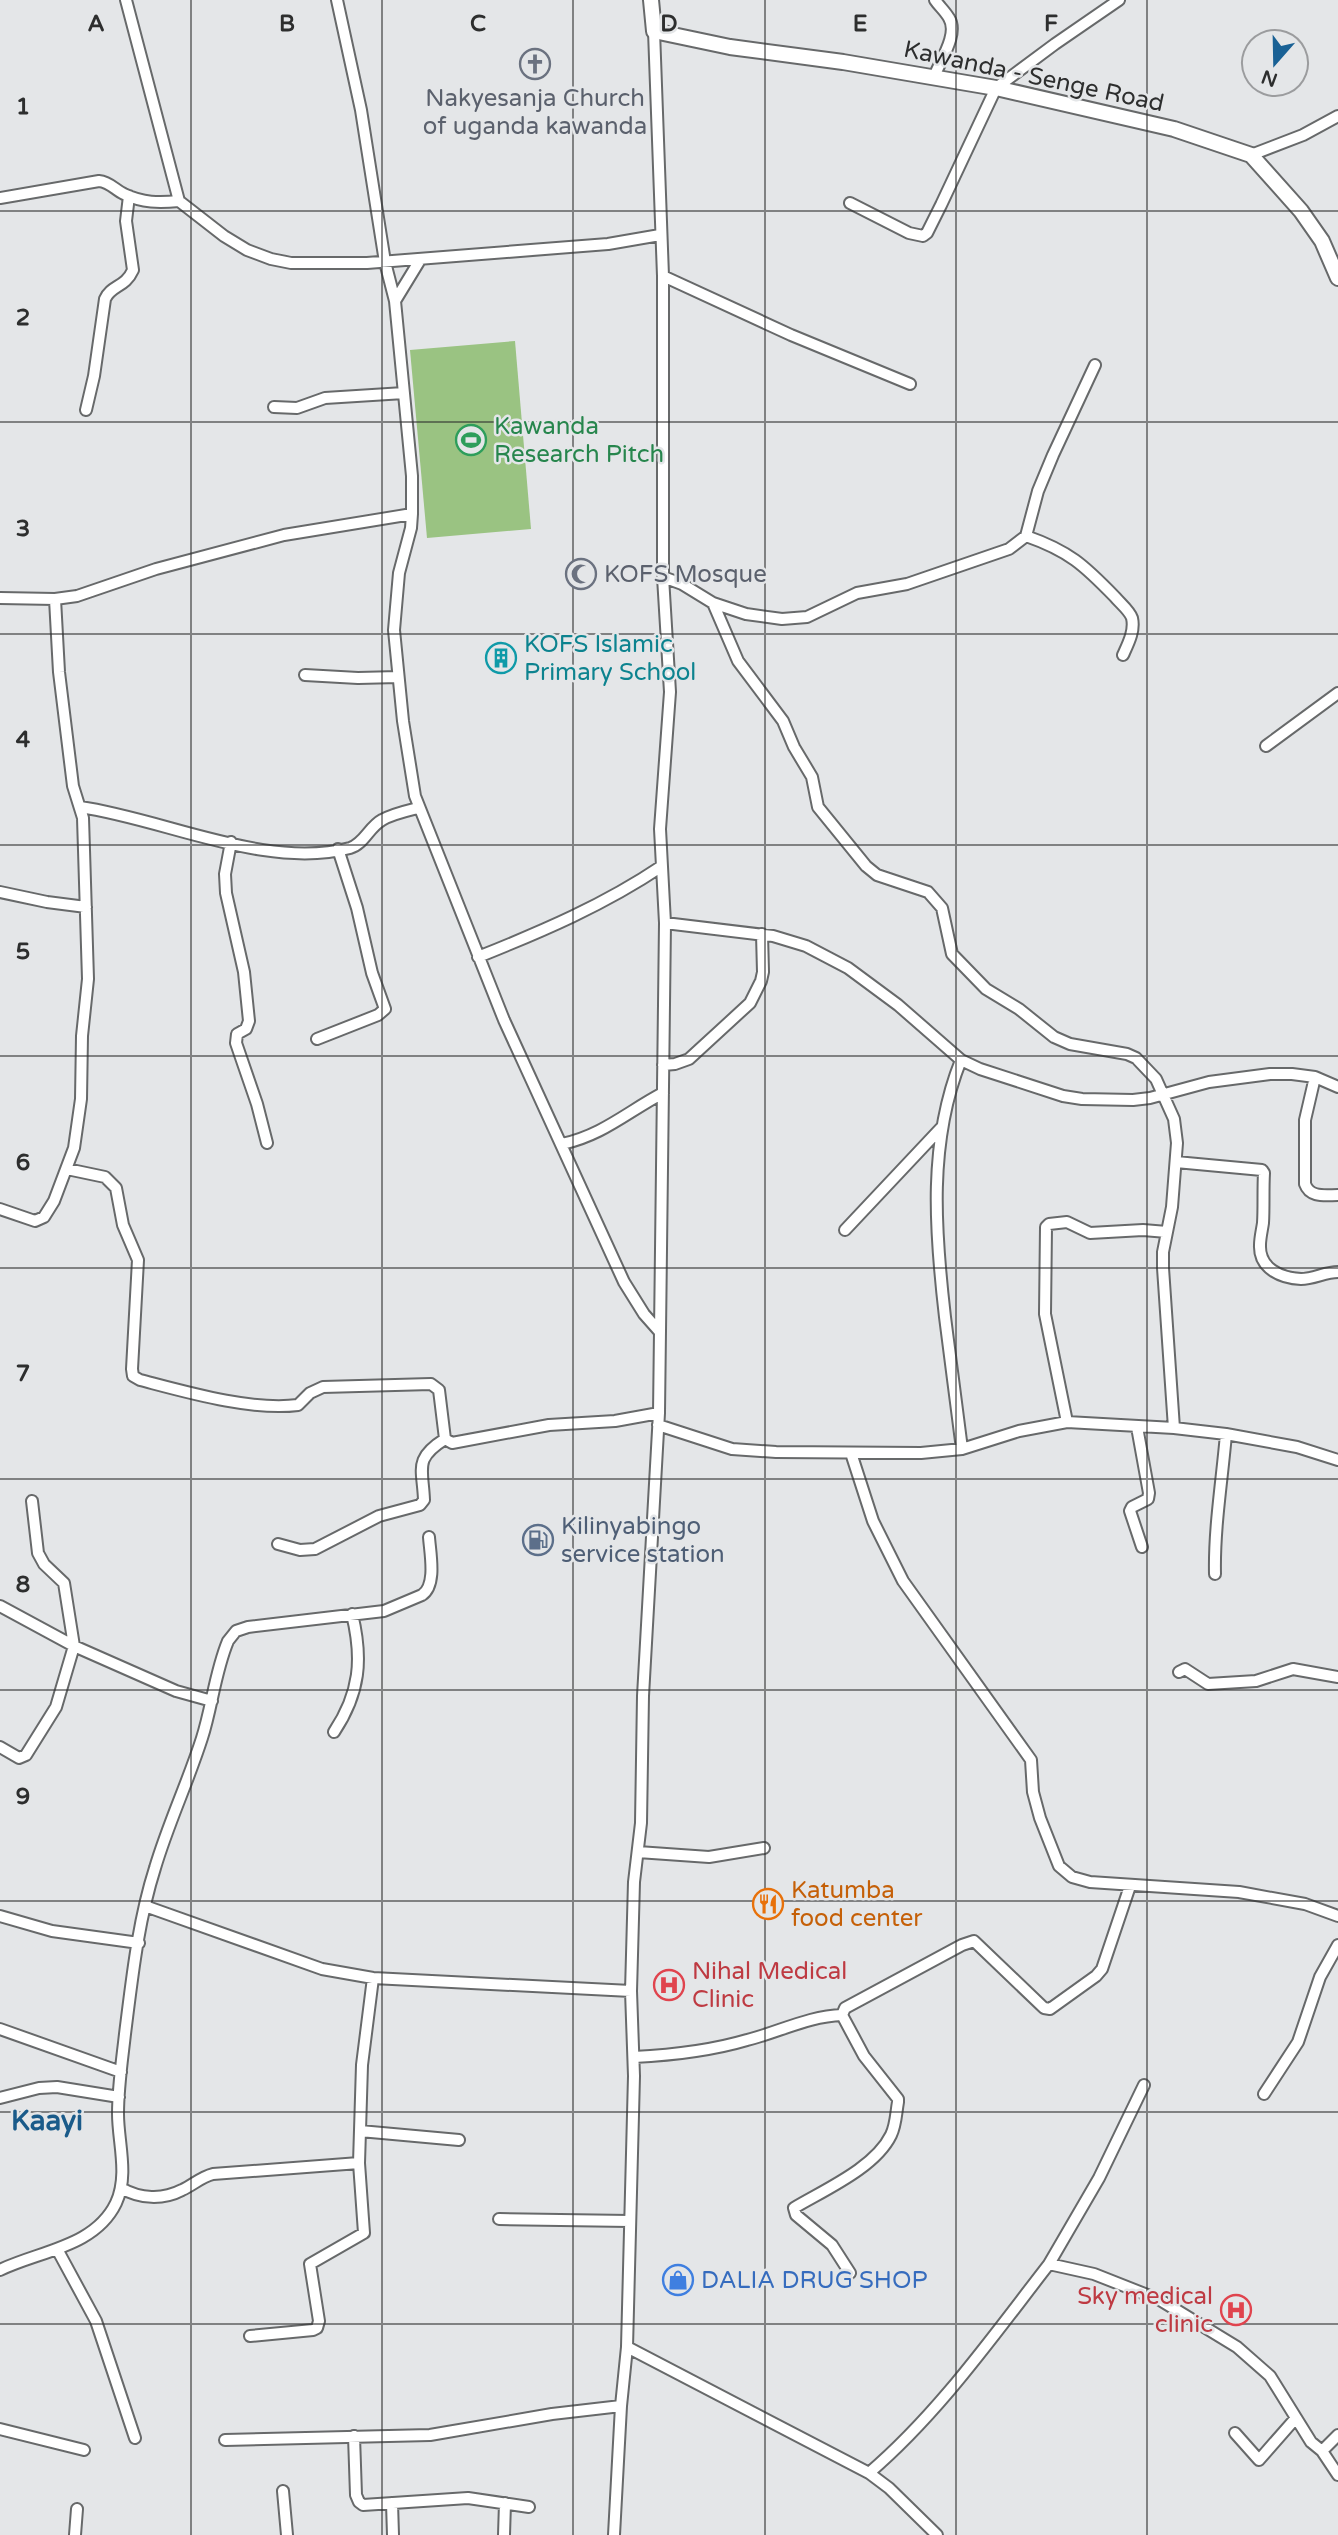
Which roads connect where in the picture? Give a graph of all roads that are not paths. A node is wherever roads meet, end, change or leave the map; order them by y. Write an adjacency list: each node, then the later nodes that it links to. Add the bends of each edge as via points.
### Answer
1 (126, 0): 13 (street)
2 (337, 0): 17 (street, via 361,110)
3 (651, 0): 6 (street)
4 (935, 0): 7 (street, via 952,26)
5 (1113, 1): 8 (street)
6 (654, 31): 7 (street, Kawanda - Senge Road, via 730,47); 15 (street)
7 (934, 76): 8 (street, Kawanda - Senge Road)
8 (996, 88): 10 (street, Kawanda - Senge Road, via 1174,129); 14 (street, via 923,236)
9 (1338, 116): 10 (street)
10 (1251, 155): 19 (street, Kawanda - Senge Road, via 1301,211 1322,241)
11 (129, 196): 12 (street, via 99,181); 13 (street, via 154,203); 25 (street, via 125,221 132,271 105,299)
12 (0, 198)
13 (179, 201): 17 (street, via 224,236 271,259)
14 (850, 203)
15 (660, 235): 16 (street, via 608,244); 18 (street)
16 (420, 260): 17 (street); 20 (street)
17 (385, 262): 20 (street)
18 (663, 276): 22 (street); 28 (street)
19 (1338, 278)
20 (395, 301): 23 (street)
21 (1096, 365): 27 (street, via 1053,454)
22 (910, 384)
23 (404, 393): 24 (street, via 325,398 296,408); 26 (street)
24 (275, 407)
25 (86, 410)
26 (412, 514): 30 (street, via 284,535); 34 (street, via 394,614)
27 (1026, 536): 31 (street, via 1009,549 907,584 858,593 807,617 769,618); 32 (street, via 1068,553 1125,608 1132,626)
28 (663, 576): 31 (street); 41 (street, via 670,692 660,829)
29 (0, 598): 30 (street)
30 (55, 599): 37 (street, via 59,672 73,786)
31 (713, 603): 53 (street, via 747,676 783,722 812,777 818,807 866,866 877,875 928,892 942,908 952,954 986,989 1054,1037 1136,1058 1156,1079)
32 (1123, 655)
33 (305, 675): 34 (street)
34 (398, 677): 38 (street)
35 (1338, 693): 36 (street)
36 (1266, 746)
37 (80, 807): 39 (street); 43 (street)
38 (418, 808): 40 (street, via 384,818 357,845); 46 (street)
39 (231, 842): 40 (street, via 285,854); 55 (street, via 226,893 244,972 249,1021 237,1034 236,1043)
40 (338, 849): 47 (street, via 386,1009)
41 (662, 866): 44 (street); 46 (street, via 587,911)
42 (0, 892): 43 (street)
43 (86, 907): 58 (street, via 88,979 80,1099)
44 (665, 923): 45 (street); 49 (street)
45 (762, 934): 48 (street, via 806,946 848,968); 49 (street, via 763,972 750,1003 690,1059)
46 (478, 957): 56 (street)
47 (317, 1039)
48 (961, 1060): 53 (street, via 1063,1096 1109,1100); 54 (street)
49 (663, 1065): 52 (street)
50 (1315, 1077): 51 (street); 53 (street, via 1270,1074); 59 (street, via 1305,1120 1305,1184 1313,1194)
51 (1338, 1087)
52 (663, 1093): 56 (street, via 604,1130); 64 (street)
53 (1162, 1094): 57 (street, via 1174,1119)
54 (941, 1128): 61 (street); 72 (street, via 938,1252)
55 (267, 1143)
56 (562, 1144): 64 (street, via 624,1282)
57 (1176, 1162): 62 (street); 63 (street, via 1262,1170 1260,1247 1268,1268 1299,1279)
58 (67, 1169): 60 (street, via 44,1217 35,1221); 71 (street, via 105,1177 116,1188 123,1225 138,1260 132,1369 136,1378 265,1406 298,1405 323,1387 431,1384 439,1390)
59 (1338, 1195)
60 (0, 1209)
61 (845, 1230)
62 (1167, 1232): 66 (street, via 1090,1233 1067,1222 1046,1227 1045,1314); 69 (street, via 1164,1288)
63 (1338, 1272)
64 (659, 1331): 65 (street)
65 (659, 1413): 67 (street); 71 (street, via 549,1425 452,1443)
66 (1066, 1422): 68 (street); 72 (street)
67 (659, 1425): 73 (street, via 732,1449); 89 (street)
68 (1137, 1427): 69 (street); 78 (street, via 1149,1493 1148,1499 1130,1511)
69 (1174, 1428): 70 (street)
70 (1226, 1434): 74 (street); 79 (street)
71 (445, 1439): 77 (street, via 421,1464 424,1500 420,1506 379,1516 315,1549)
72 (962, 1449): 73 (street)
73 (850, 1453): 90 (street, via 873,1521 903,1581 1031,1760 1033,1792 1059,1866 1072,1877)
74 (1338, 1460)
75 (32, 1500): 82 (street, via 38,1553 64,1583)
76 (429, 1537): 81 (street, via 430,1585 426,1592 384,1611)
77 (278, 1544)
78 (1142, 1547)
79 (1215, 1574)
80 (0, 1606): 82 (street)
81 (352, 1614): 85 (street, via 236,1631 226,1647); 86 (street, via 359,1661 350,1704)
82 (74, 1646): 85 (street); 87 (street, via 55,1707 26,1755 19,1758)
83 (1179, 1672): 84 (street, via 1195,1673 1208,1684 1256,1681 1293,1669)
84 (1338, 1677)
85 (212, 1702): 91 (street)
86 (334, 1732)
87 (0, 1747)
88 (764, 1848): 89 (street, via 709,1857)
89 (638, 1852): 97 (street)
90 (1130, 1886): 93 (street, via 1239,1892 1305,1904); 98 (street, via 1102,1969 1050,2009 974,1941 845,2008)
91 (145, 1906): 94 (street); 96 (street, via 322,1969)
92 (0, 1916): 94 (street, via 52,1931)
93 (1338, 1916)
94 (139, 1943): 101 (street)
95 (1338, 1945): 103 (street, via 1320,1977 1298,2042)
96 (373, 1978): 97 (street); 106 (street, via 362,2065)
97 (631, 1992): 100 (street)
98 (842, 2015): 100 (street, via 824,2015 704,2051); 115 (street, via 864,2056 898,2099 892,2132 883,2146 845,2179 794,2208 796,2215 832,2245)
99 (0, 2029): 101 (street)
100 (634, 2057): 111 (street)
101 (121, 2072): 104 (street)
102 (1144, 2085): 113 (street, via 1099,2178)
103 (1264, 2094)
104 (119, 2096): 105 (street, via 57,2087); 109 (street)
105 (0, 2098)
106 (360, 2131): 107 (street); 108 (street)
107 (459, 2140)
108 (359, 2163): 109 (street, via 213,2174 179,2192 156,2197); 116 (street, via 364,2233 310,2264 317,2328)
109 (121, 2188): 112 (street, via 100,2225)
110 (499, 2219): 111 (street)
111 (630, 2221): 117 (street)
112 (57, 2249): 114 (street); 124 (street, via 96,2321)
113 (1049, 2263): 119 (street, via 1094,2274 1160,2300 1237,2347 1270,2376); 128 (street, via 962,2377)
114 (0, 2270)
115 (850, 2273)
116 (250, 2336)
117 (627, 2347): 118 (street); 128 (street)
118 (621, 2406): 123 (street, via 430,2435); 139 (street)
119 (1295, 2419): 121 (street, via 1259,2460); 127 (street)
120 (0, 2429): 126 (street)
121 (1236, 2433)
122 (1338, 2435): 127 (street)
123 (354, 2436): 125 (street); 131 (street, via 359,2502)
124 (135, 2438)
125 (225, 2440)
126 (84, 2450)
127 (1322, 2452): 129 (street)
128 (869, 2473): 140 (street)
129 (1338, 2475)
130 (283, 2491): 136 (street)
131 (392, 2503): 132 (street, via 468,2498); 137 (street)
132 (505, 2503): 133 (street); 138 (street)
133 (529, 2507)
134 (77, 2509): 135 (street)
135 (75, 2535)
136 (287, 2535)
137 (393, 2535)
138 (504, 2535)
139 (614, 2535)
140 (937, 2535)

